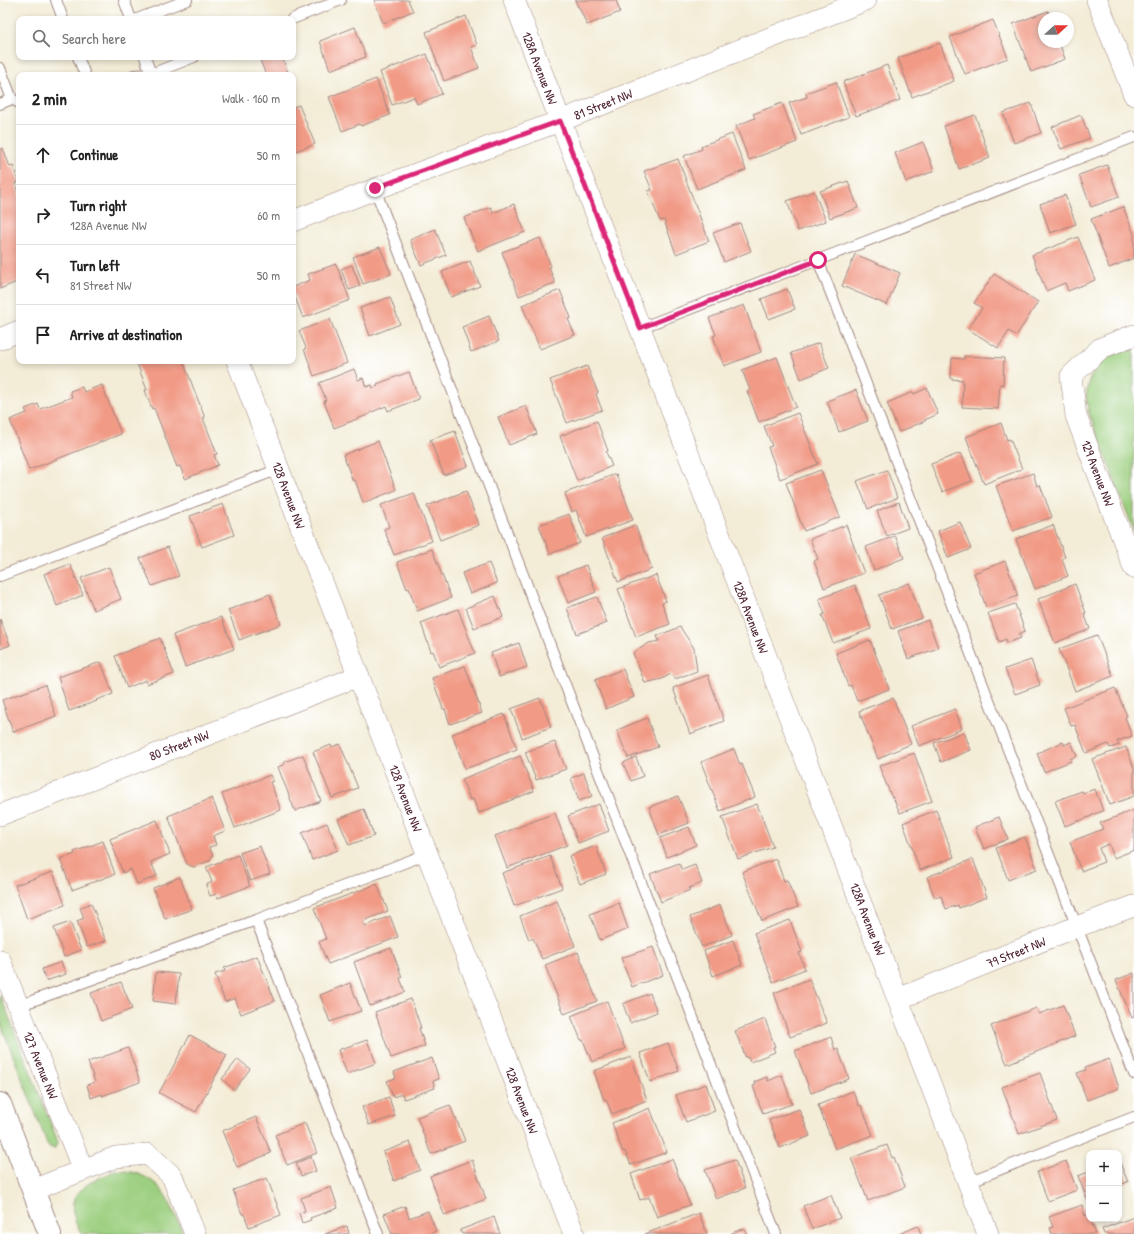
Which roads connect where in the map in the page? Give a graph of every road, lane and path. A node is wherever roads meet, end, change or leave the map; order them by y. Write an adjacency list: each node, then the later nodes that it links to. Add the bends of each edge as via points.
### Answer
1 (56, 0): 8 (lane)
2 (124, 0): 9 (lane)
3 (187, 0): 10 (lane)
4 (341, 0): 11 (lane)
5 (514, 0): 22 (street, 128A Avenue NW)
6 (866, 0): 22 (street, 81 Street NW)
7 (1097, 0): 19 (street)
8 (62, 16)
9 (130, 16)
10 (145, 16)
11 (296, 17)
12 (79, 60): 16 (lane)
13 (146, 60): 17 (lane)
14 (186, 60): 18 (lane)
15 (0, 68): 20 (lane)
16 (84, 72)
17 (150, 72)
18 (156, 72)
19 (1134, 95)
20 (16, 101): 21 (lane)
21 (0, 104)
22 (560, 121): 24 (street, 81 Street NW); 27 (street, 128A Avenue NW)
23 (1134, 137): 26 (lane)
24 (375, 188): 25 (street, 81 Street NW); 54 (lane)
25 (296, 220)
26 (818, 260): 27 (lane); 40 (lane)
27 (640, 328): 42 (street, 128A Avenue NW)
28 (16, 332): 30 (street)
29 (1134, 334): 33 (street, 129 Avenue NW, via 1100,348 1071,376 1076,416)
30 (0, 339)
31 (238, 364): 32 (street, 128 Avenue NW)
32 (279, 469): 34 (lane); 35 (street, 128 Avenue NW)
33 (1134, 568)
34 (0, 576)
35 (359, 676): 36 (street, 80 Street NW); 37 (street, 128 Avenue NW)
36 (0, 815)
37 (427, 854): 39 (lane); 53 (street, 128 Avenue NW)
38 (1134, 906): 40 (street, 79 Street NW)
39 (256, 920): 43 (lane); 52 (lane)
40 (1076, 927): 42 (street, 79 Street NW); 44 (lane)
41 (0, 960): 43 (street, 127 Avenue NW)
42 (898, 999): 48 (street, 128A Avenue NW)
43 (18, 1006): 47 (street, 127 Avenue NW)
44 (1134, 1074)
45 (0, 1104): 49 (street)
46 (1134, 1117): 48 (lane)
47 (82, 1170): 49 (street); 51 (street, via 116,1157 148,1154 172,1176)
48 (968, 1182): 55 (street, 128A Avenue NW)
49 (33, 1190): 50 (street)
50 (50, 1234)
51 (195, 1234)
52 (378, 1234)
53 (574, 1234)
54 (776, 1234)
55 (988, 1234)

